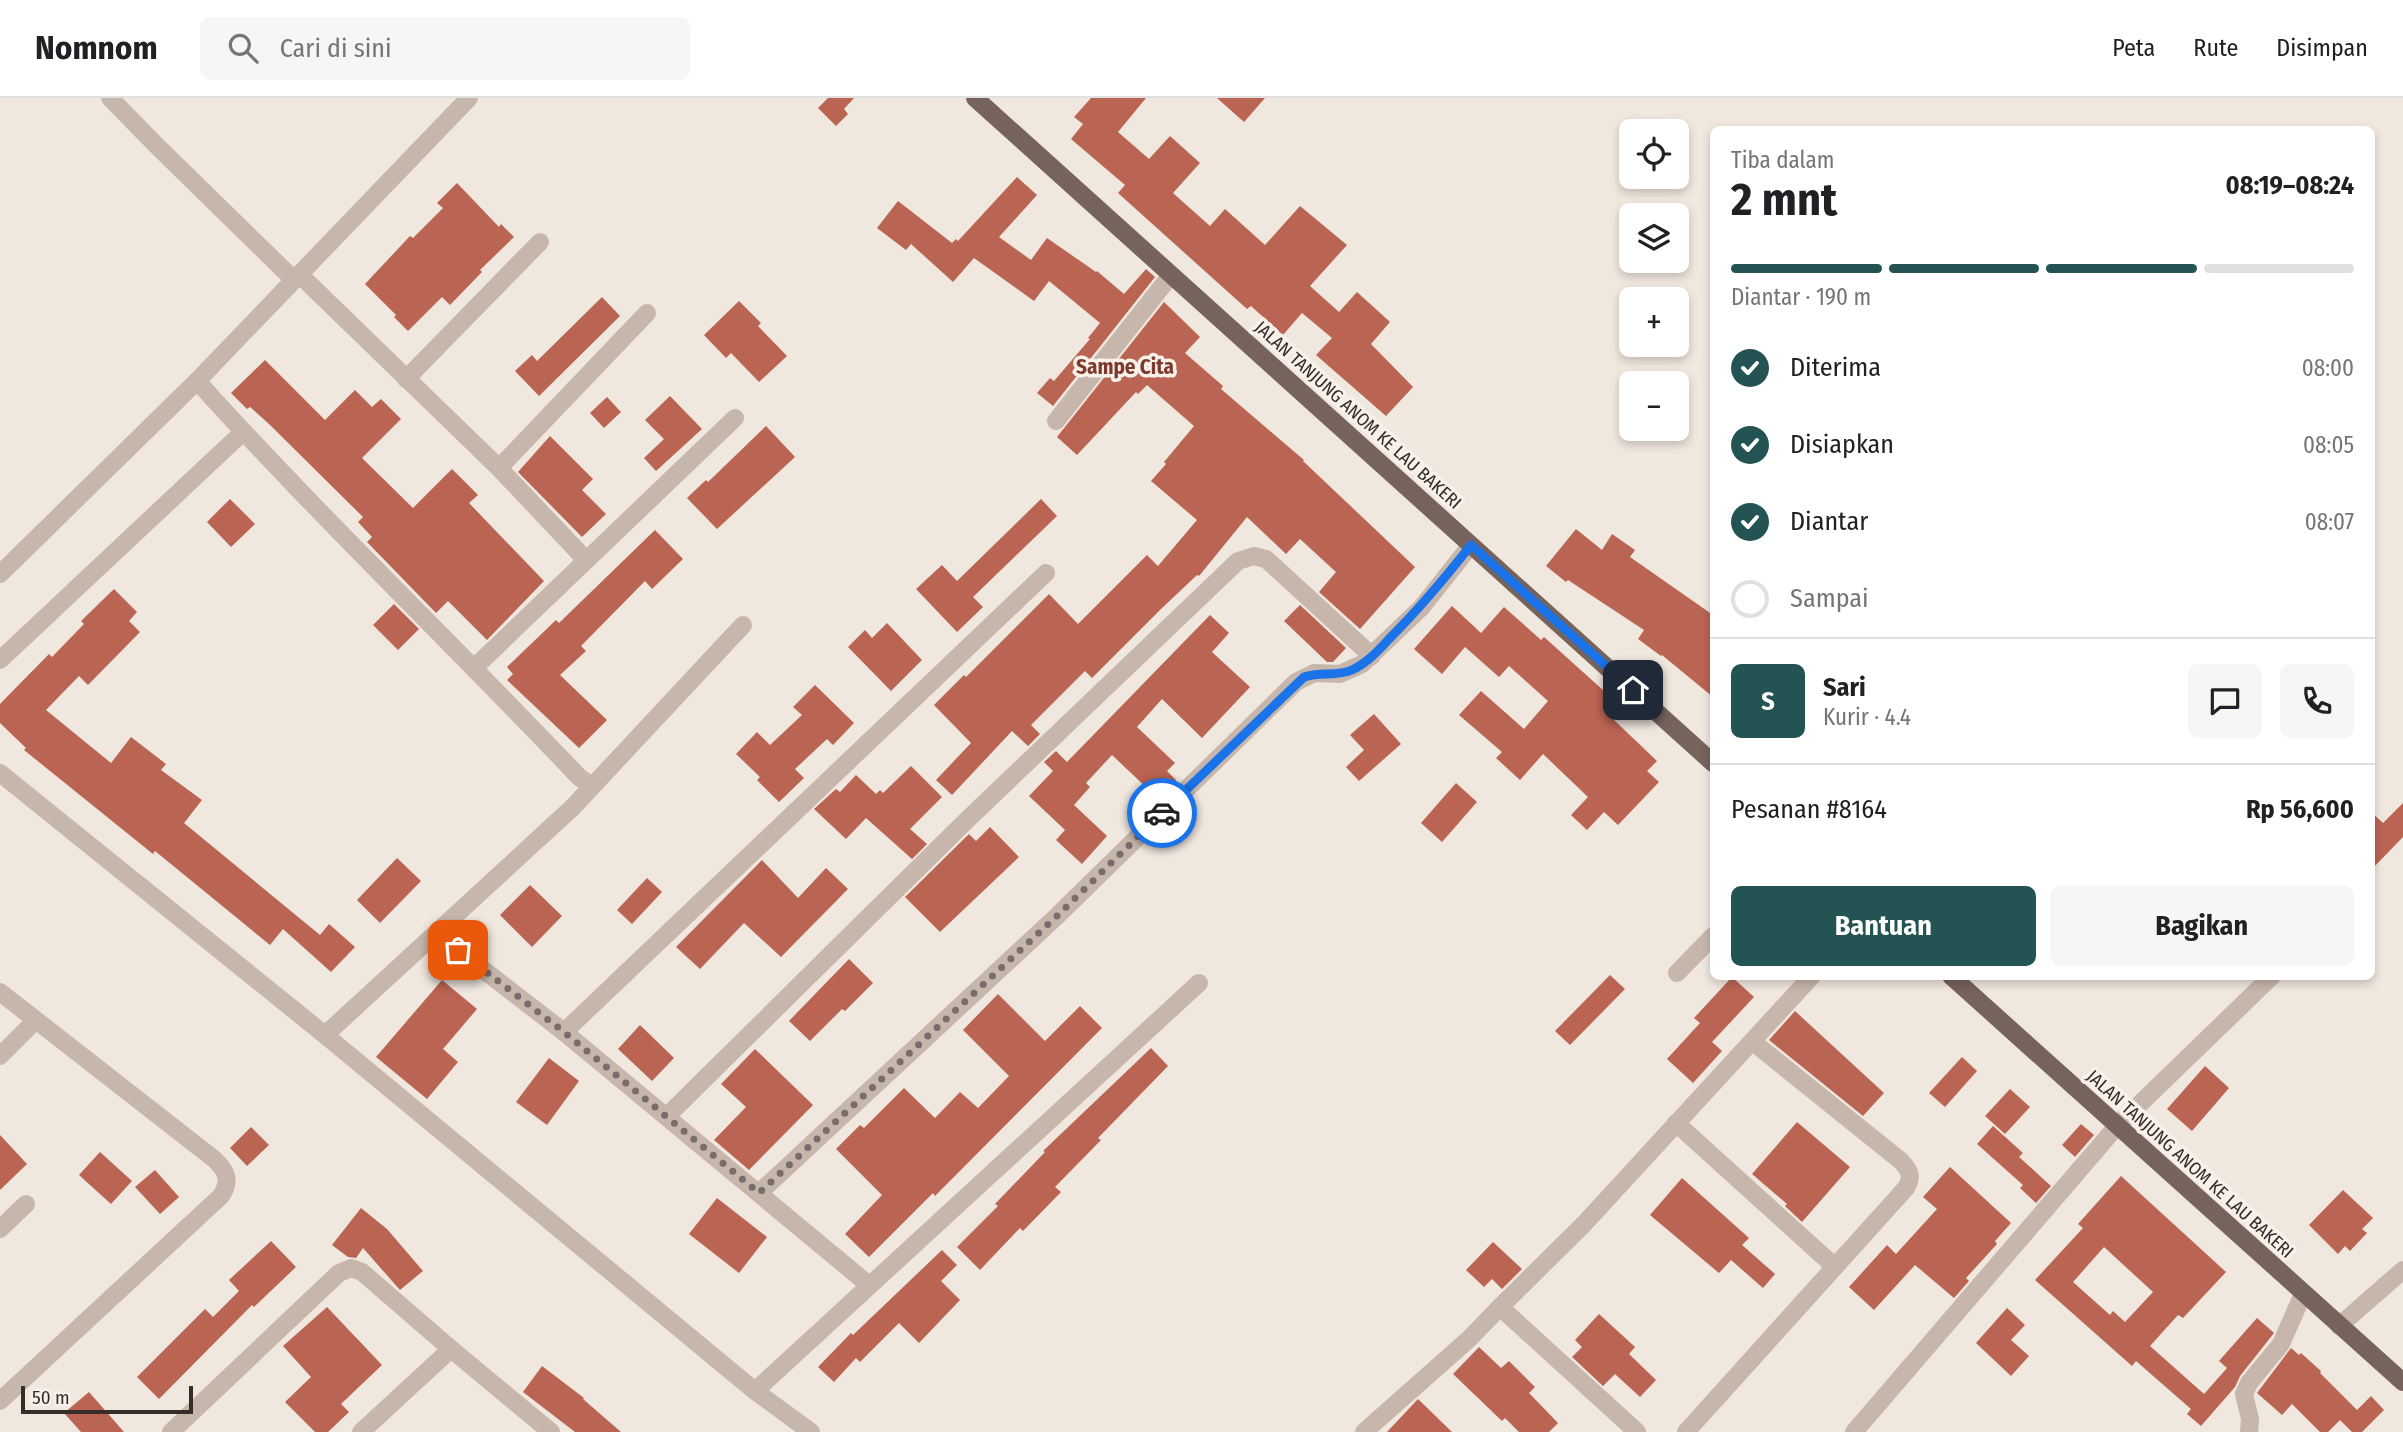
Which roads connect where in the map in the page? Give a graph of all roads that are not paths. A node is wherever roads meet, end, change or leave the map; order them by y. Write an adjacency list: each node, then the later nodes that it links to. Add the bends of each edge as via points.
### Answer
1 (110, 98): 6 (street)
2 (469, 98): 6 (street)
3 (975, 98): 5 (main road, JALAN TANJUNG ANOM KE LAU BAKERI)
4 (540, 242): 8 (street)
5 (1171, 275): 11 (street); 14 (main road, JALAN TANJUNG ANOM KE LAU BAKERI)
6 (297, 277): 8 (street); 9 (street)
7 (647, 313): 13 (street)
8 (406, 379): 13 (street)
9 (197, 381): 12 (street); 17 (street)
10 (735, 418): 15 (street)
11 (1056, 421)
12 (243, 432): 20 (street); 21 (street)
13 (499, 468): 15 (street)
14 (1471, 545): 19 (street, via 1421,608); 22 (main road, JALAN TANJUNG ANOM KE LAU BAKERI)
15 (586, 560): 21 (street)
16 (1046, 573): 34 (street)
17 (0, 574)
18 (743, 625): 24 (street)
19 (1372, 656): 38 (street, via 1266,559 1254,556 1238,561); 41 (street, via 1340,674 1314,673 1296,682 1057,916)
20 (0, 660)
21 (475, 667): 24 (street)
22 (1710, 760)
23 (0, 773): 35 (street)
24 (591, 786): 25 (street)
25 (437, 934): 34 (street); 35 (street)
26 (1710, 939): 27 (street)
27 (1677, 973)
28 (1808, 980): 36 (street)
29 (1955, 980): 40 (main road, JALAN TANJUNG ANOM KE LAU BAKERI)
30 (2268, 980): 40 (street)
31 (1199, 983): 46 (street)
32 (0, 992): 33 (street)
33 (35, 1021): 37 (street); 53 (street, via 214,1159 228,1178 221,1196)
34 (564, 1032): 38 (street)
35 (325, 1035): 52 (street)
36 (1753, 1042): 39 (street); 44 (street, via 1910,1170 1906,1188)
37 (0, 1056)
38 (667, 1116): 41 (street)
39 (1676, 1123): 44 (street); 48 (street)
40 (2118, 1126): 47 (main road, JALAN TANJUNG ANOM KE LAU BAKERI); 61 (street)
41 (759, 1193): 46 (street)
42 (26, 1204): 43 (street)
43 (0, 1228)
44 (1834, 1266): 60 (street)
45 (2403, 1270): 49 (street)
46 (869, 1285): 52 (street)
47 (2303, 1294): 49 (main road, JALAN TANJUNG ANOM KE LAU BAKERI); 62 (street, via 2280,1344 2244,1394)
48 (1500, 1307): 58 (street); 59 (street)
49 (2339, 1326): 51 (main road, JALAN TANJUNG ANOM KE LAU BAKERI)
50 (451, 1349): 54 (street); 55 (street, via 362,1272 351,1268 339,1273); 56 (street)
51 (2403, 1381)
52 (755, 1391): 57 (street)
53 (0, 1401)
54 (543, 1430)
55 (171, 1432)
56 (361, 1432)
57 (811, 1432)
58 (1364, 1432)
59 (1637, 1432)
60 (1686, 1432)
61 (1854, 1432)
62 (2249, 1432)

